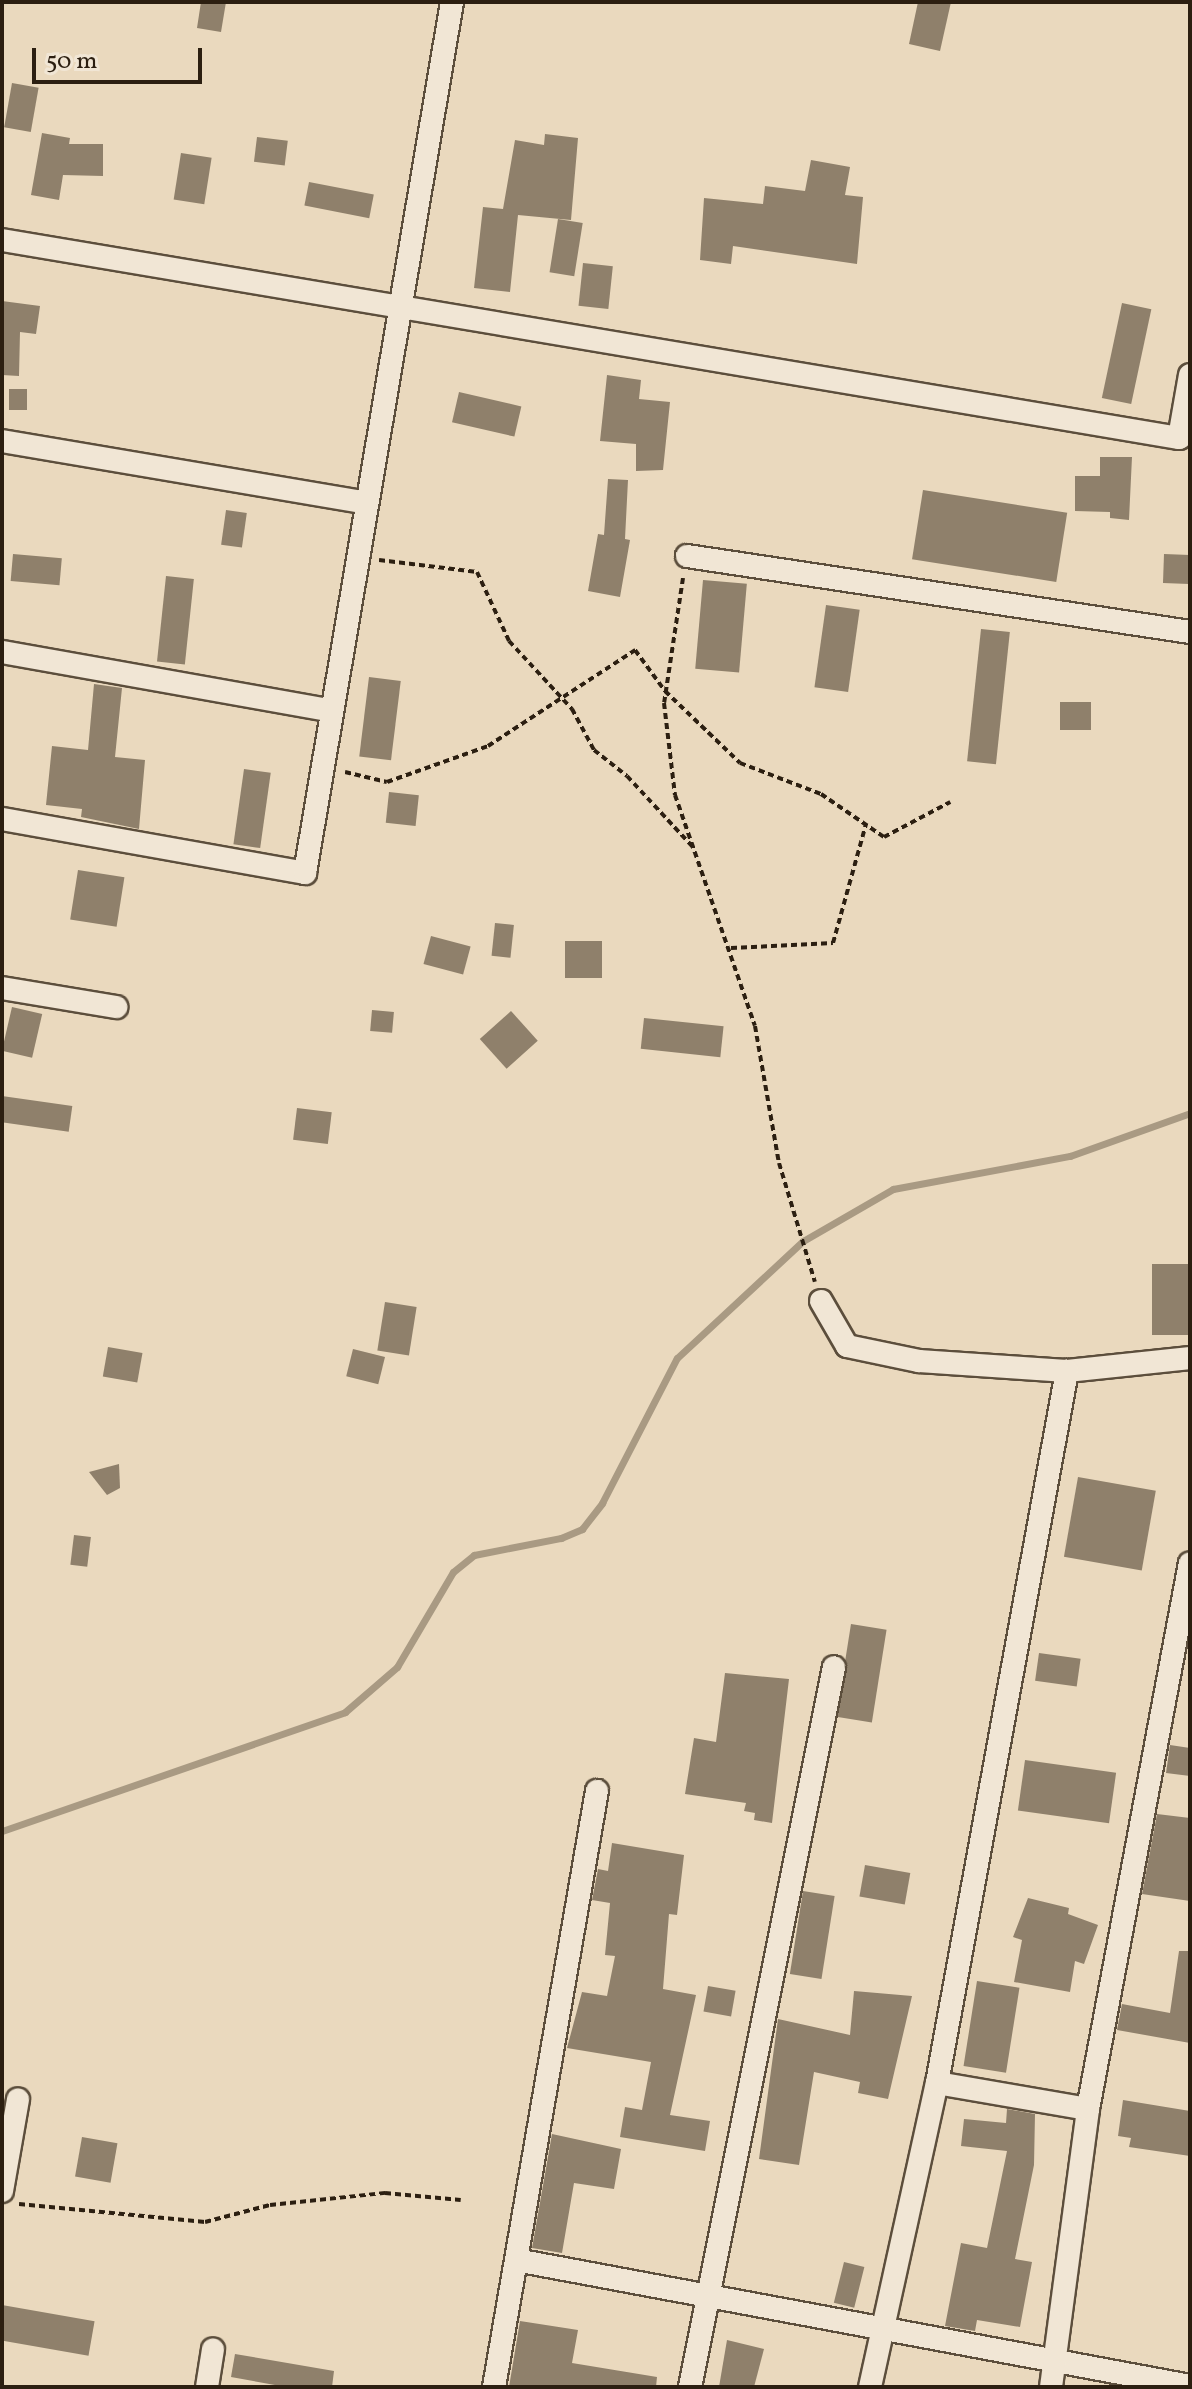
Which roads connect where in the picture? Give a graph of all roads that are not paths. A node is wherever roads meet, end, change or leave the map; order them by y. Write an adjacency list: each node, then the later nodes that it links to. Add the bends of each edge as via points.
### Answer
1 (452, 2): 3 (street)
2 (2, 240): 3 (street)
3 (400, 306): 4 (street, via 1179,438); 6 (street)
4 (1190, 375)
5 (2, 441): 6 (street)
6 (367, 503): 10 (street)
7 (687, 556): 8 (street)
8 (1190, 632)
9 (2, 652): 10 (street)
10 (332, 711): 11 (street, via 305,873)
11 (2, 819)
12 (2, 988): 13 (street)
13 (116, 1007)
14 (821, 1301): 16 (street, via 847,1346 919,1361)
15 (1190, 1358): 16 (street)
16 (1067, 1371): 20 (street)
17 (1190, 1563): 22 (street)
18 (834, 1667): 25 (street)
19 (597, 1791): 24 (street)
20 (937, 2083): 22 (street); 26 (street)
21 (18, 2099): 23 (street)
22 (1088, 2109): 28 (street)
23 (9, 2197)
24 (516, 2260): 25 (street); 31 (street)
25 (706, 2293): 26 (street); 32 (street)
26 (880, 2324): 28 (street); 33 (street)
27 (213, 2349): 30 (street)
28 (1055, 2361): 29 (street); 34 (street)
29 (1190, 2386)
30 (207, 2387)
31 (494, 2387)
32 (690, 2387)
33 (870, 2387)
34 (1051, 2387)

